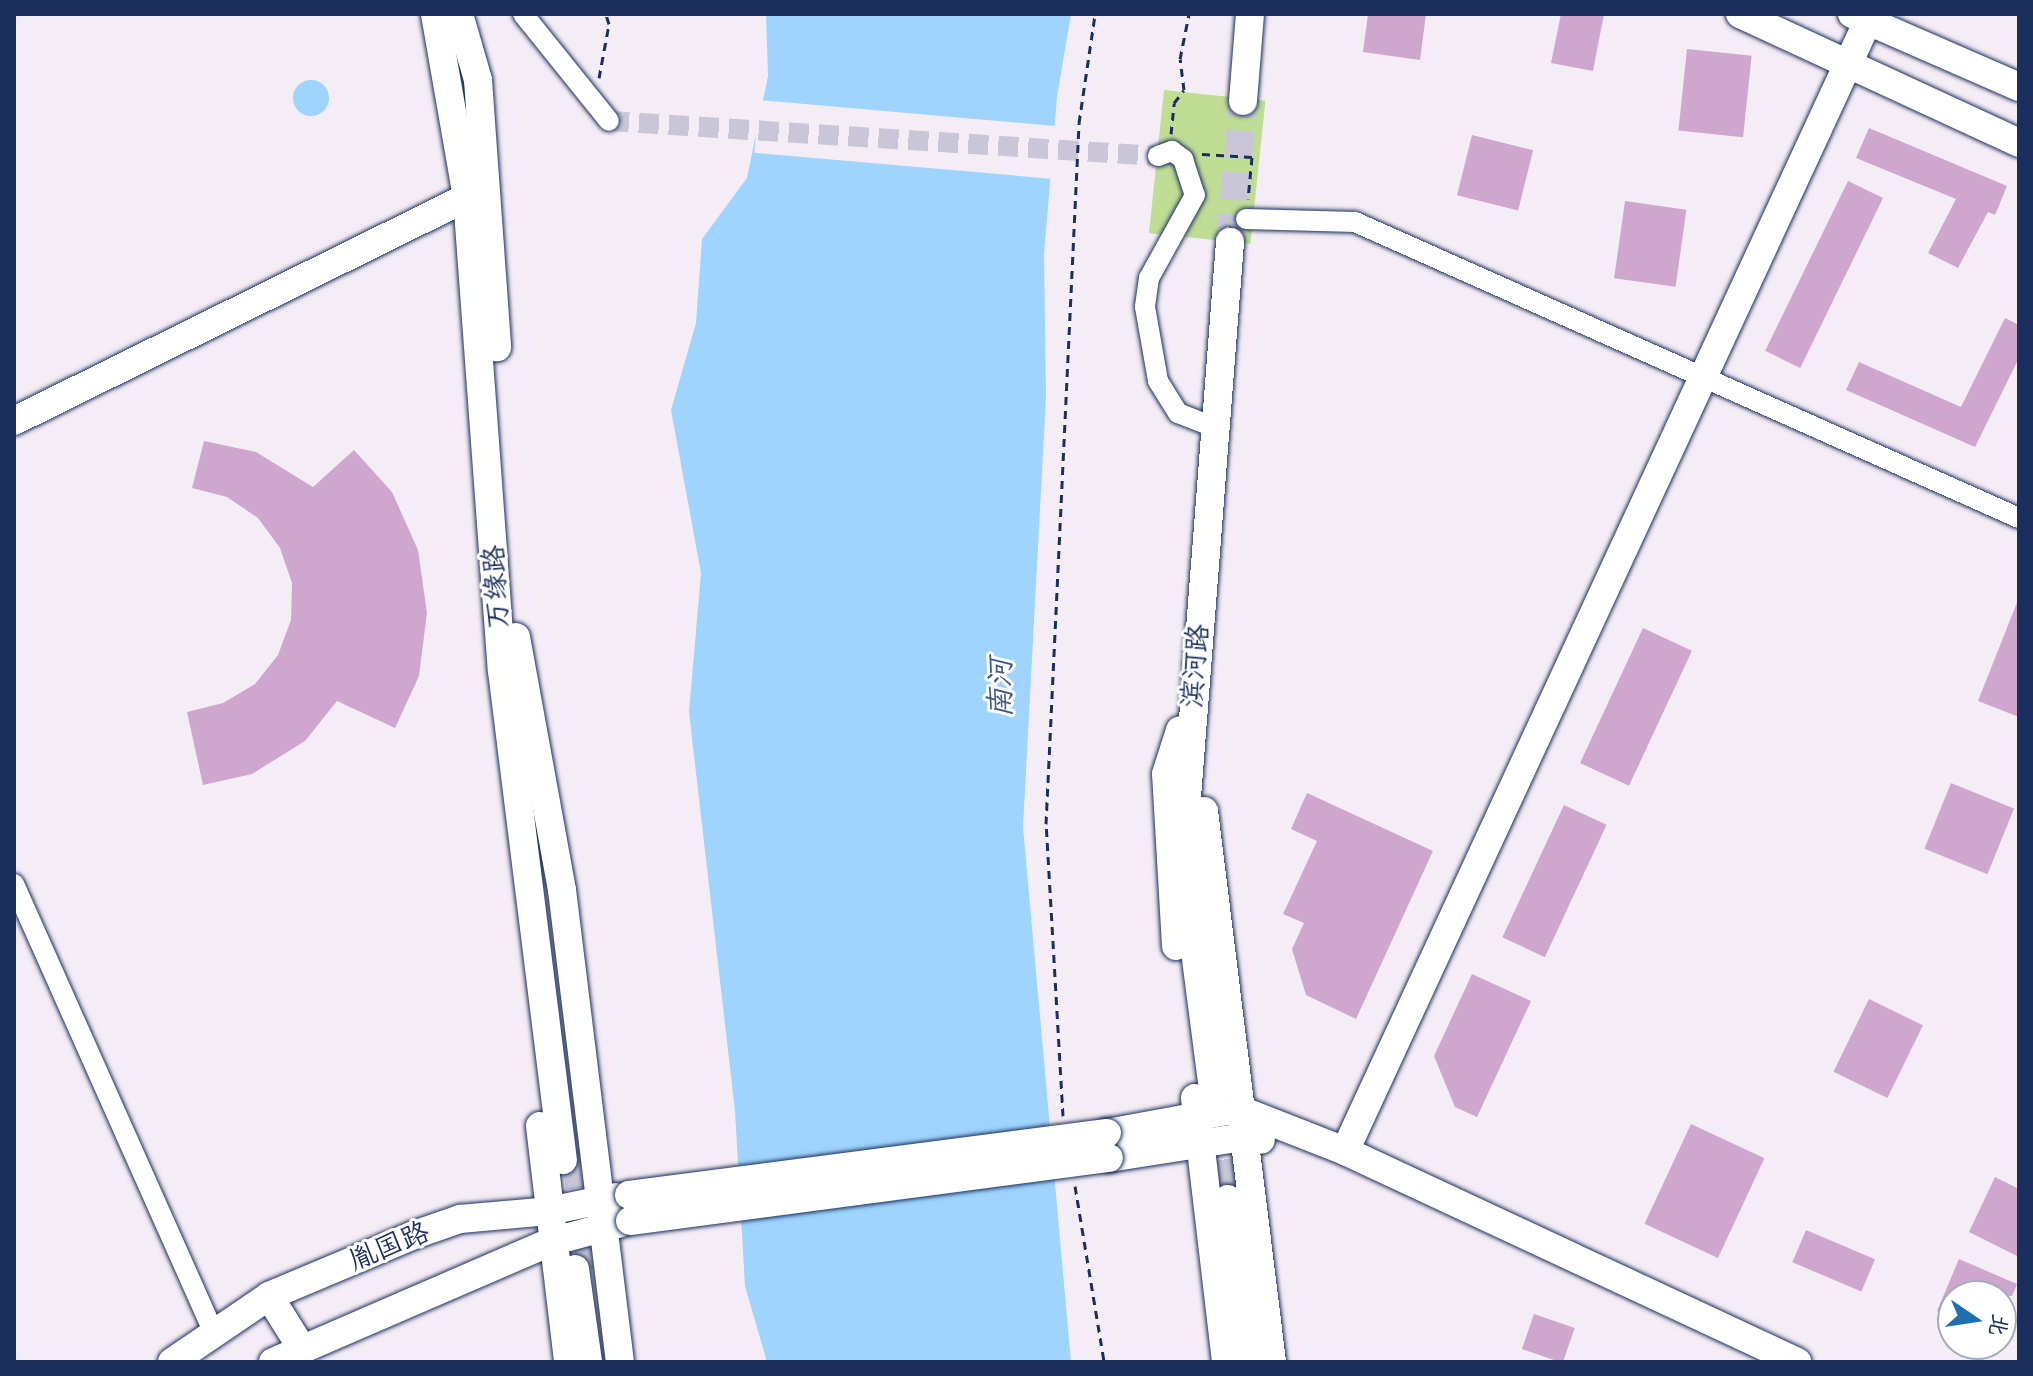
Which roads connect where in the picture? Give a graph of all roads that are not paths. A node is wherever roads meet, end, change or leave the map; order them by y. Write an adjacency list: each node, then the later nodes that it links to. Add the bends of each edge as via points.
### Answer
1 (435, 14): 13 (main road, 万缘路)
2 (459, 14): 13 (main road, 万缘路, via 478,80)
3 (523, 14): 10 (street)
4 (1250, 14): 9 (main road)
5 (1740, 14): 7 (main road)
6 (1864, 16): 7 (main road); 8 (main road)
7 (1848, 63): 11 (main road); 15 (main road)
8 (2019, 87)
9 (1243, 101)
10 (609, 121)
11 (2019, 143)
12 (1165, 154): 17 (street, via 1190,169 1195,195 1149,278 1148,335 1158,381 1178,413)
13 (478, 192): 16 (main road); 19 (main road, 万缘路); 20 (main road, 万缘路)
14 (1238, 230): 15 (street, via 1355,222); 17 (main road, 滨河路)
15 (1704, 377): 18 (street); 29 (main road)
16 (14, 421)
17 (1216, 428): 21 (main road, 滨河路)
18 (2019, 518)
19 (516, 637): 20 (main road, 万缘路, via 570,1160); 32 (main road)
20 (502, 671): 31 (main road, via 515,896)
21 (1191, 695): 23 (main road, 滨河路, via 1191,921); 24 (main road); 25 (main road, via 1166,774 1169,894)
22 (14, 884): 35 (street)
23 (1213, 1090)
24 (1238, 1109): 25 (main road); 26 (main road); 29 (main road)
25 (1197, 1115): 27 (main road); 28 (main road)
26 (1243, 1137): 27 (main road); 29 (main road); 45 (main road)
27 (1199, 1144): 28 (main road); 43 (main road)
28 (1108, 1146): 32 (main road, bridge)
29 (1345, 1151): 46 (main road)
30 (1228, 1199): 44 (main road)
31 (549, 1211): 32 (main road, 胤国路); 33 (main road); 34 (main road, 胤国路, via 460,1219)
32 (616, 1211): 33 (main road); 42 (main road)
33 (550, 1242): 36 (main road); 39 (main road)
34 (269, 1296): 35 (main road, 胤国路); 36 (main road)
35 (213, 1330): 37 (main road, 胤国路)
36 (301, 1347): 38 (main road)
37 (172, 1362)
38 (273, 1362)
39 (568, 1362)
40 (588, 1362): 41 (main road, via 583,1269)
41 (602, 1362)
42 (620, 1362)
43 (1226, 1362)
44 (1248, 1362)
45 (1272, 1362)
46 (1797, 1362)

